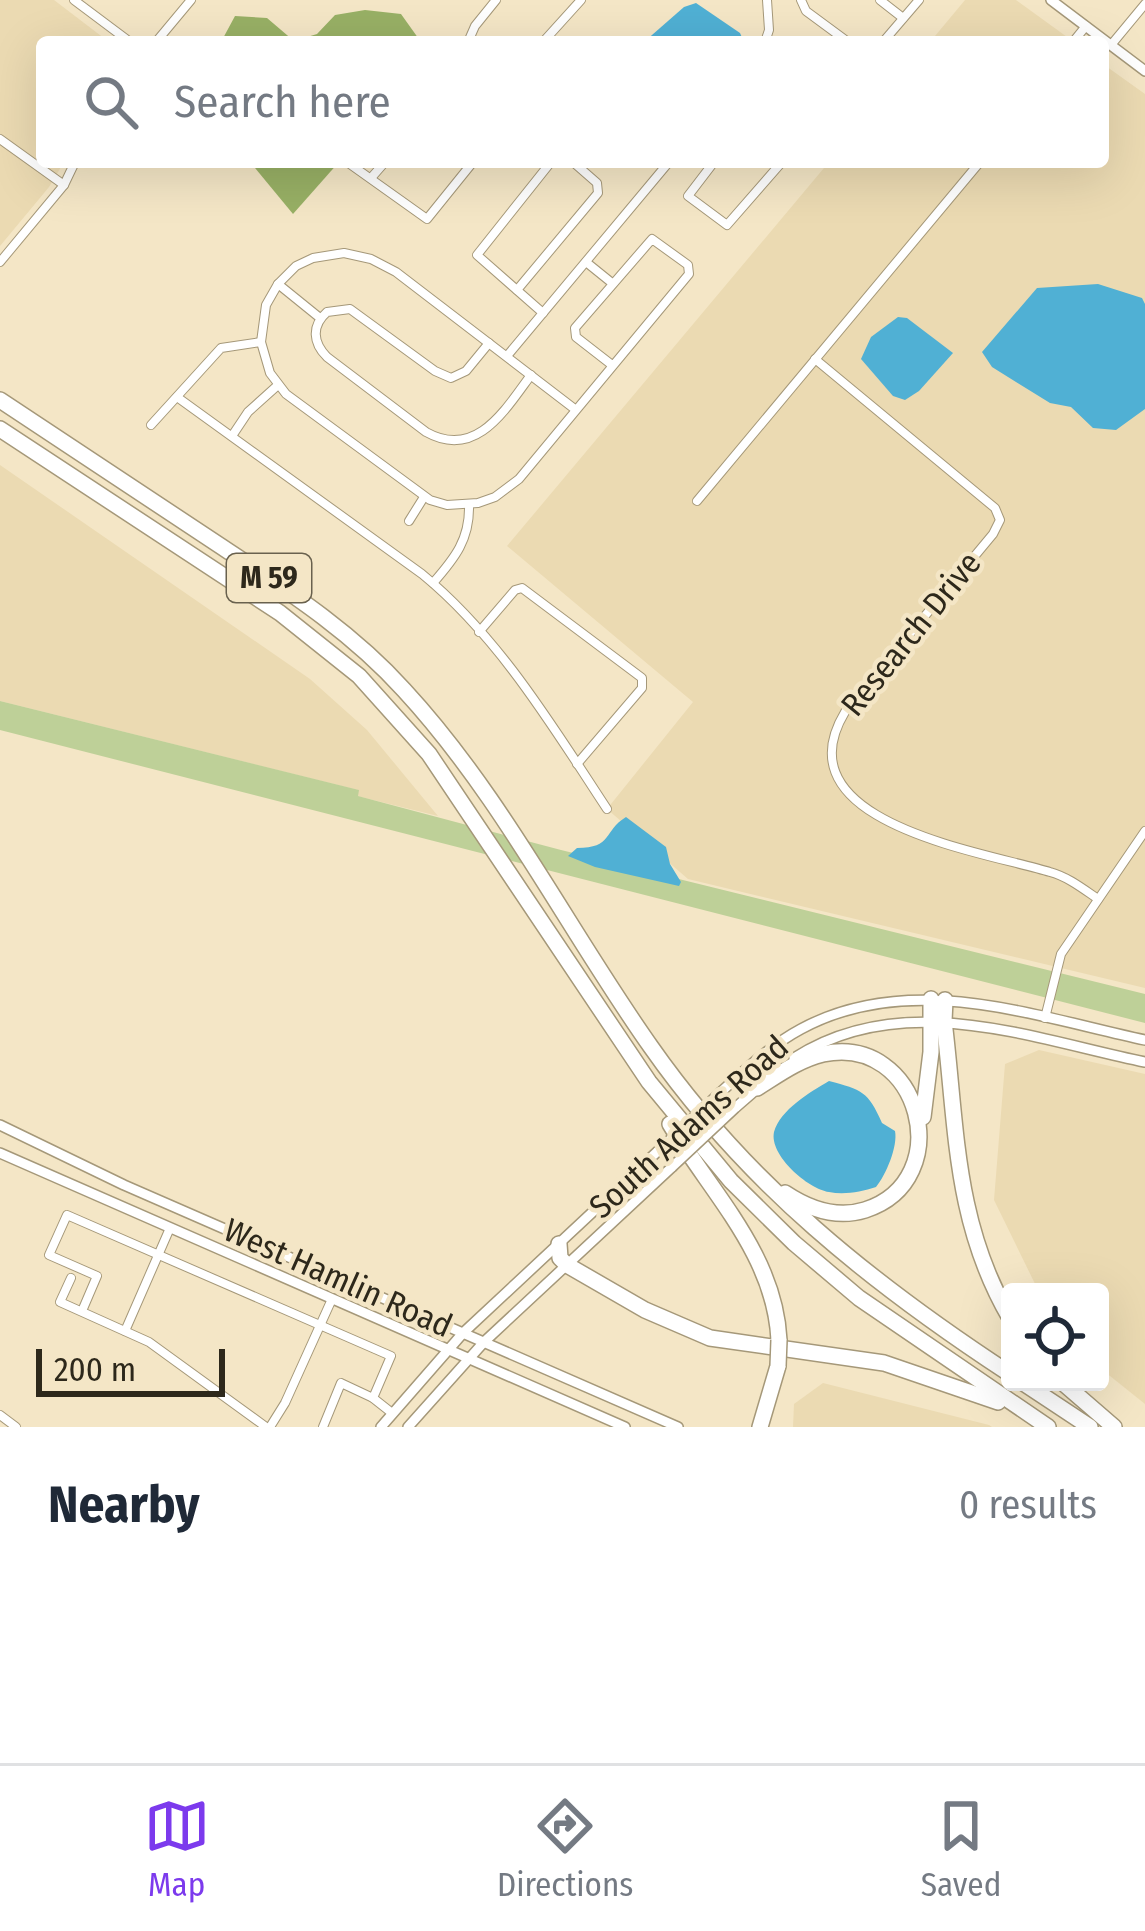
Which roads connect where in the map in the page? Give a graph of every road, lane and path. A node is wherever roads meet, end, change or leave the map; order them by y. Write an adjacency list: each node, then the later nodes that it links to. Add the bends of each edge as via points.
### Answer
1 (74, 0): 13 (street)
2 (191, 0): 14 (street)
3 (496, 0): 15 (street)
4 (581, 0): 16 (street)
5 (767, 0): 17 (street)
6 (801, 0): 18 (street)
7 (880, 0): 11 (street)
8 (919, 0): 11 (street)
9 (1051, 0): 12 (main road)
10 (1145, 4): 22 (street)
11 (904, 18): 19 (street)
12 (1085, 26): 20 (street); 21 (main road)
13 (122, 36)
14 (161, 36)
15 (471, 36)
16 (548, 36)
17 (767, 36)
18 (840, 36)
19 (888, 36)
20 (1078, 36)
21 (1091, 36)
22 (1111, 45): 23 (main road)
23 (1145, 71)
24 (0, 139): 25 (street)
25 (36, 165)
26 (40, 168): 38 (street)
27 (72, 168): 38 (street)
28 (356, 168): 37 (street)
29 (380, 168): 37 (street)
30 (468, 168): 37 (street, via 427,218)
31 (545, 168): 43 (street, via 477,255)
32 (579, 168): 43 (street, via 598,193)
33 (664, 168): 40 (street)
34 (709, 168): 35 (street, via 688,196 727,225)
35 (777, 168)
36 (975, 168): 49 (street)
37 (371, 178)
38 (64, 185): 39 (street)
39 (0, 262)
40 (586, 262): 41 (street); 44 (street)
41 (612, 283): 50 (street, via 574,333); 50 (street, via 652,239 690,270)
42 (278, 284): 45 (street); 46 (street); 47 (street, via 313,258 362,255)
43 (517, 290): 44 (street)
44 (544, 313): 48 (street)
45 (320, 318): 47 (street, via 350,309 451,378); 51 (street, via 315,339 327,357 441,440 487,430)
46 (261, 341): 52 (street); 53 (street, via 221,348)
47 (489, 344): 48 (street)
48 (507, 356): 51 (street)
49 (815, 358): 60 (street); 68 (street, Research Drive, via 1000,520 840,719 832,755 842,784 904,829 1053,872)
50 (612, 365): 55 (street)
51 (531, 375): 55 (street)
52 (278, 386): 58 (street); 59 (street)
53 (177, 397): 56 (street); 58 (street)
54 (0, 400): 82 (highway, M 59, via 297,596 428,717 662,1062)
55 (576, 410): 61 (street, via 507,490)
56 (152, 425)
57 (5, 432): 75 (highway, M 59, via 317,640 407,726)
58 (232, 436): 63 (street)
59 (424, 497): 61 (street); 62 (street)
60 (697, 501)
61 (469, 505): 63 (street, via 465,538)
62 (410, 521)
63 (433, 583): 64 (street)
64 (479, 632): 65 (street); 65 (street, via 515,590 526,589 642,678 642,688)
65 (577, 764): 66 (street)
66 (607, 809)
67 (1145, 831): 68 (street)
68 (1098, 899): 70 (street, via 1061,954)
69 (938, 999): 70 (main road, South Adams Road); 71 (highway); 86 (main road, South Adams Road, bridge, via 875,1002 823,1018 774,1046)
70 (1045, 1019): 72 (main road, South Adams Road)
71 (938, 1021): 74 (main road, South Adams Road); 77 (main road, South Adams Road, via 846,1033); 80 (highway); 94 (highway, via 966,1213)
72 (1110, 1033): 73 (main road, South Adams Road); 74 (main road)
73 (1145, 1040)
74 (1101, 1053): 76 (main road, South Adams Road)
75 (632, 1059): 108 (highway, M 59, via 700,1147 794,1243 889,1321); 117 (highway, bridge, via 754,1251 778,1312 778,1366)
76 (1145, 1062)
77 (757, 1088): 80 (highway, via 812,1058 857,1054 904,1083); 89 (main road, South Adams Road, bridge)
78 (0, 1125): 79 (main road, West Hamlin Road)
79 (11, 1131): 81 (main road); 83 (main road, West Hamlin Road)
80 (921, 1131): 82 (highway, via 902,1185 856,1212 801,1203)
81 (0, 1150): 84 (main road, West Hamlin Road)
82 (740, 1156): 102 (highway, M 59, via 859,1269)
83 (124, 1185): 84 (main road); 88 (main road, West Hamlin Road)
84 (109, 1202): 85 (main road, West Hamlin Road)
85 (170, 1228): 87 (street); 91 (main road, West Hamlin Road)
86 (559, 1244): 89 (highway); 98 (main road, South Adams Road)
87 (158, 1255): 95 (street, via 67,1215 49,1256 97,1276); 96 (street); 97 (street)
88 (300, 1262): 91 (main road, via 297,1274); 92 (main road, West Hamlin Road)
89 (567, 1265): 99 (main road, South Adams Road); 108 (highway, via 710,1338 884,1363)
90 (71, 1278): 95 (street, via 60,1301)
91 (284, 1278): 93 (main road, West Hamlin Road)
92 (352, 1284): 93 (main road); 98 (main road, West Hamlin Road)
93 (332, 1299): 96 (street); 100 (main road, West Hamlin Road)
94 (1001, 1300)
95 (82, 1311): 97 (street)
96 (320, 1326): 105 (street, via 391,1357); 111 (street)
97 (125, 1330): 111 (street)
98 (463, 1333): 99 (main road, West Hamlin Road); 100 (main road, South Adams Road)
99 (484, 1342): 101 (main road, South Adams Road); 109 (main road, West Hamlin Road)
100 (447, 1349): 101 (main road, West Hamlin Road); 106 (main road, South Adams Road)
101 (469, 1358): 114 (main road, South Adams Road); 115 (main road, West Hamlin Road)
102 (1001, 1368)
103 (1036, 1391): 119 (highway)
104 (1072, 1391): 120 (highway)
105 (373, 1398): 106 (street); 112 (street, via 341,1383)
106 (392, 1413): 113 (main road, South Adams Road)
107 (0, 1415): 110 (street)
108 (1030, 1415): 118 (highway, M 59)
109 (667, 1424): 116 (main road, West Hamlin Road)
110 (16, 1427)
111 (268, 1427)
112 (323, 1427)
113 (381, 1427)
114 (408, 1427)
115 (625, 1427)
116 (678, 1427)
117 (760, 1427)
118 (1048, 1427)
119 (1090, 1427)
120 (1114, 1427)

